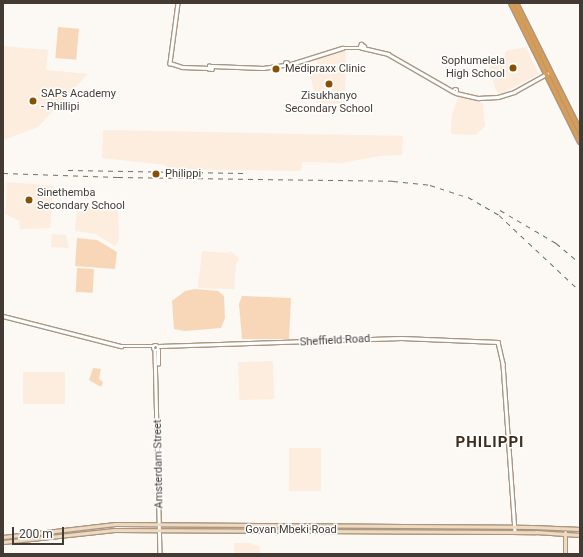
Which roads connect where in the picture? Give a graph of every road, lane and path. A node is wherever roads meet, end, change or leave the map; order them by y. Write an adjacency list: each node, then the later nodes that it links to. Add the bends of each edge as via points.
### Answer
1 (178, 3): 5 (street, via 170,63 182,67 280,66 362,47 394,57 461,94 478,98 498,97 514,92)
2 (511, 3): 5 (highway)
3 (516, 3): 4 (highway)
4 (550, 71): 5 (street); 6 (highway)
5 (546, 74): 7 (highway)
6 (580, 131)
7 (580, 142)
8 (3, 316): 9 (street, Sheffield Road, via 121,346)
9 (156, 348): 10 (street, Amsterdam Street); 11 (street, Sheffield Road, via 401,338 496,341 501,344)
10 (160, 525): 11 (main road, Govan Mbeki Road); 14 (street, Amsterdam Street); 18 (main road, Govan Mbeki Road, via 92,525)
11 (515, 526): 12 (main road, Govan Mbeki Road); 15 (street)
12 (566, 528): 13 (main road, Govan Mbeki Road); 16 (main road)
13 (580, 529)
14 (160, 530): 15 (main road, Govan Mbeki Road); 19 (main road, Govan Mbeki Road, via 86,531); 20 (street, Amsterdam Street)
15 (515, 532): 16 (main road, Govan Mbeki Road)
16 (565, 533): 17 (main road, Govan Mbeki Road); 21 (main road)
17 (580, 534)
18 (3, 537)
19 (3, 542)
20 (160, 554)
21 (565, 554)

